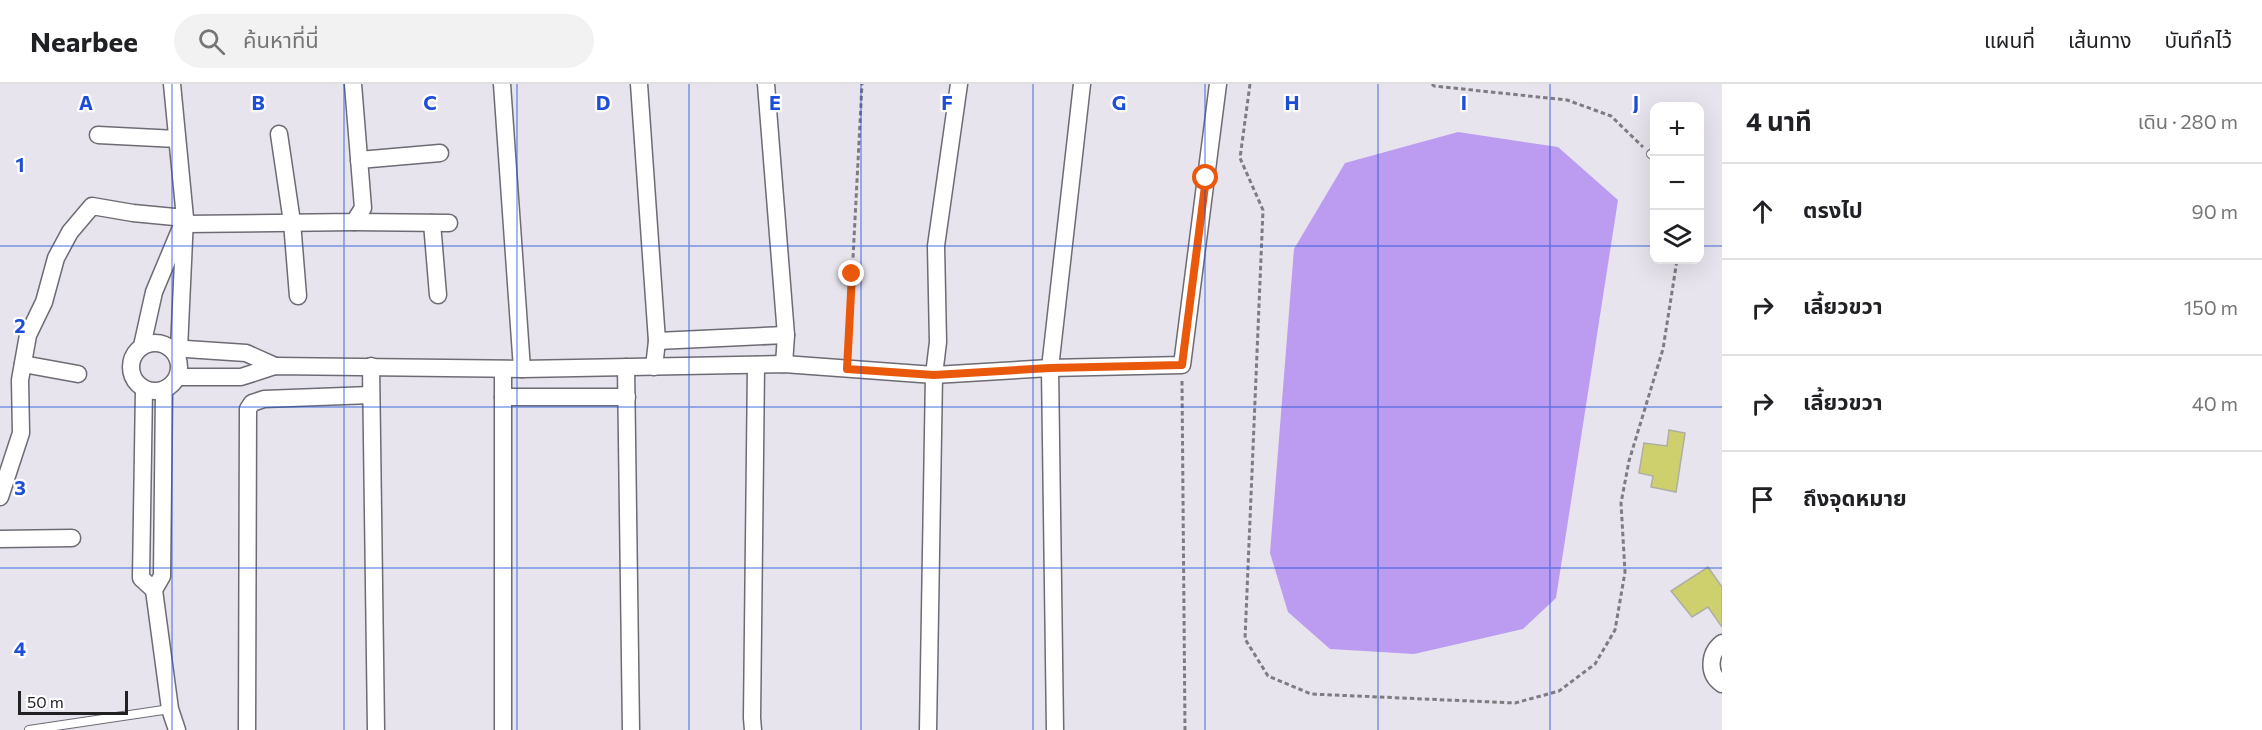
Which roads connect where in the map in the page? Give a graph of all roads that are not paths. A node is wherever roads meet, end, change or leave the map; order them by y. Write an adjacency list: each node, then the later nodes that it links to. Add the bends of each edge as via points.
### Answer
1 (172, 84): 11 (street)
2 (353, 84): 13 (street)
3 (502, 84): 34 (street)
4 (639, 84): 22 (street)
5 (766, 84): 21 (street)
6 (959, 84): 36 (street, via 936,246 938,342)
7 (1082, 84): 32 (street)
8 (1218, 84): 32 (street, via 1182,365)
9 (279, 134): 15 (street)
10 (98, 135): 11 (street)
11 (177, 139): 14 (street)
12 (440, 153): 13 (street)
13 (359, 160): 16 (street, via 363,208)
14 (185, 221): 15 (street); 23 (street, via 154,292); 24 (street); 25 (street, via 92,206 70,231 56,258 44,302 28,335)
15 (292, 222): 16 (street); 20 (street)
16 (354, 222): 17 (street)
17 (432, 223): 18 (street); 19 (street)
18 (449, 223)
19 (438, 295)
20 (297, 296)
21 (786, 335): 22 (street); 26 (street)
22 (657, 341): 31 (street)
23 (142, 346): 24 (street, via 162,343); 38 (street, via 131,363 131,373)
24 (175, 349): 28 (street, via 246,353); 37 (street, via 180,366)
25 (23, 364): 35 (street); 43 (street, via 21,433)
26 (784, 364): 27 (street); 36 (street)
27 (756, 365): 31 (street); 56 (street)
28 (275, 366): 29 (street); 37 (street, via 241,377)
29 (371, 366): 33 (street); 40 (street)
30 (626, 367): 31 (street); 34 (street); 42 (street)
31 (654, 367)
32 (1050, 368): 36 (street); 58 (street)
33 (503, 369): 34 (street); 41 (street)
34 (522, 369)
35 (78, 374)
36 (934, 375): 57 (street)
37 (178, 377): 39 (street)
38 (144, 389): 39 (street); 46 (street, via 141,578)
39 (164, 391): 46 (street, via 162,576)
40 (371, 395): 52 (street, via 264,399 248,409); 53 (street)
41 (503, 396): 42 (street); 54 (street)
42 (627, 397): 55 (street)
43 (0, 497)
44 (72, 538): 45 (street)
45 (0, 539)
46 (154, 590): 49 (street)
47 (1722, 642): 48 (street, via 1713,652 1711,662 1717,681)
48 (1722, 684)
49 (170, 709): 50 (lane); 51 (street)
50 (29, 730)
51 (177, 730)
52 (247, 730)
53 (376, 730)
54 (502, 730)
55 (631, 730)
56 (753, 730)
57 (928, 730)
58 (1055, 730)

